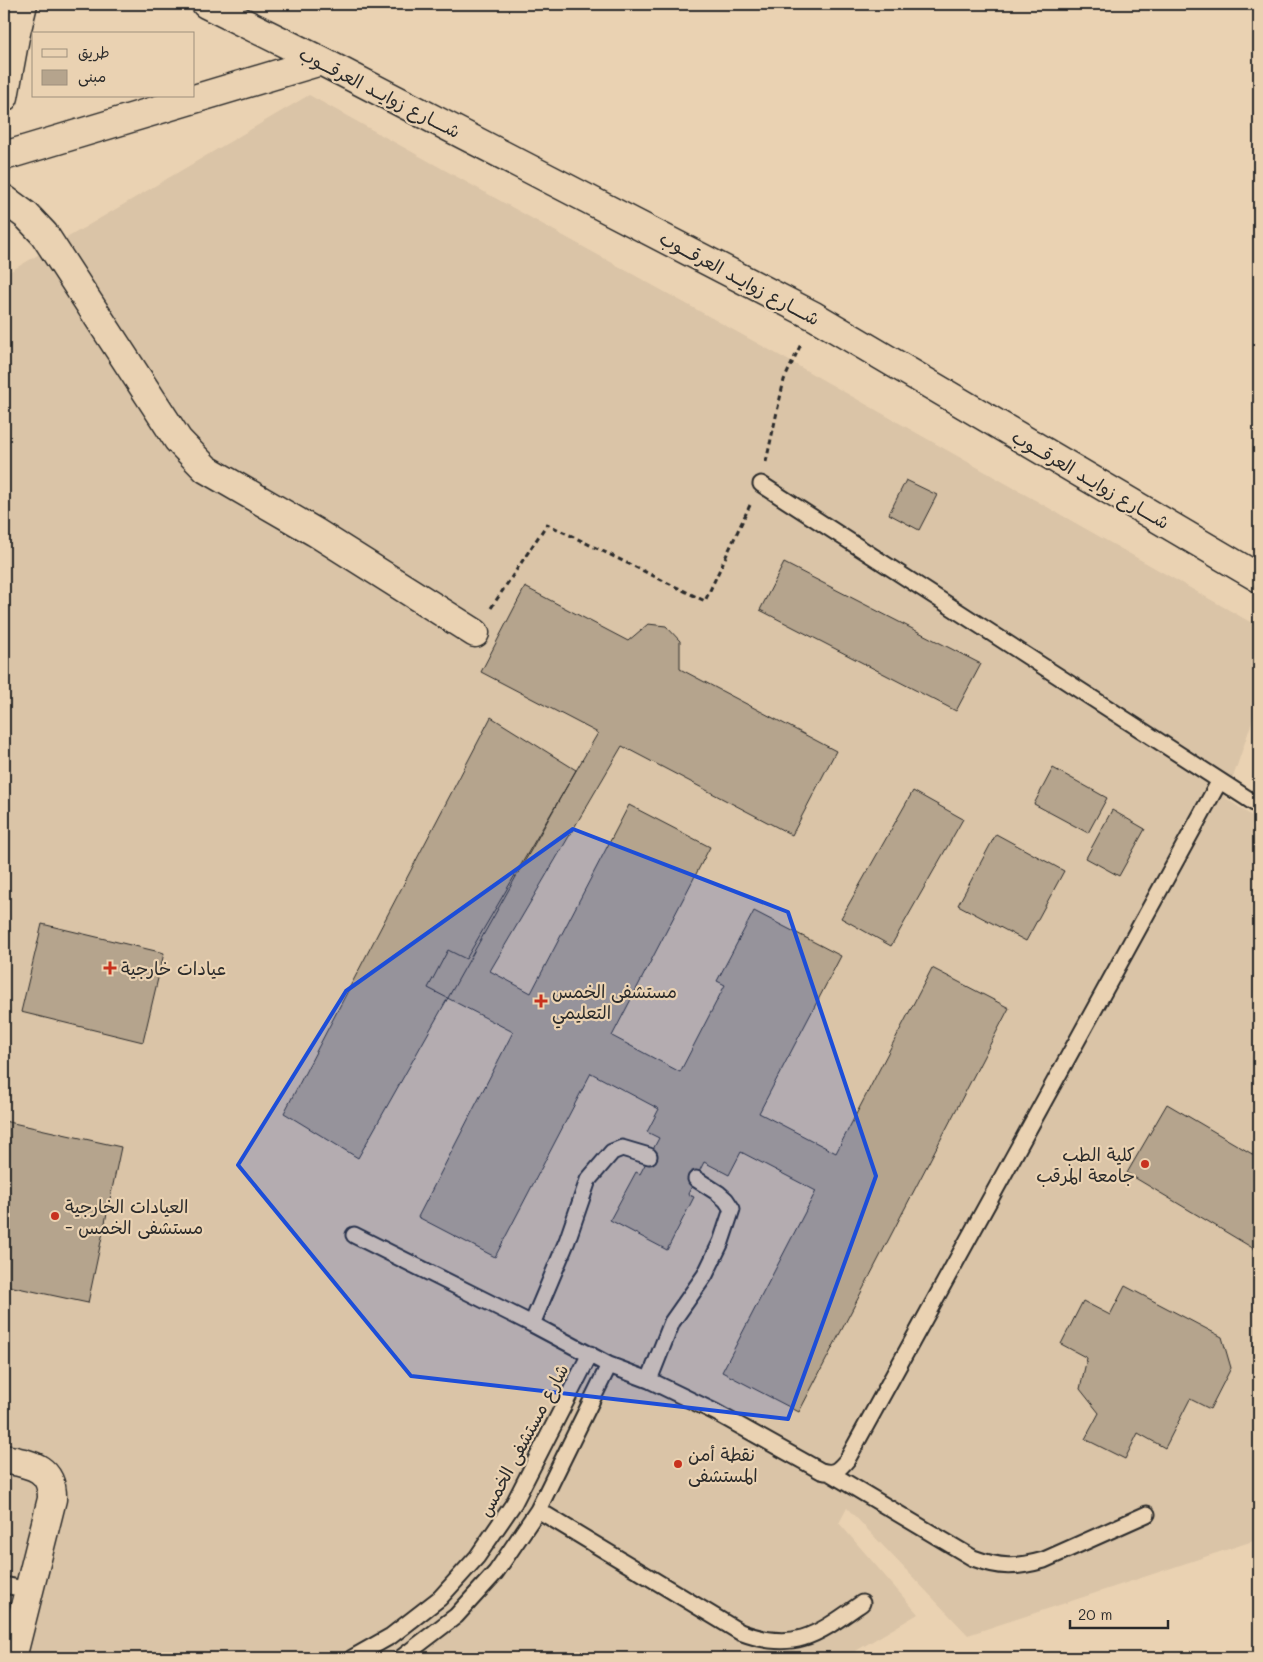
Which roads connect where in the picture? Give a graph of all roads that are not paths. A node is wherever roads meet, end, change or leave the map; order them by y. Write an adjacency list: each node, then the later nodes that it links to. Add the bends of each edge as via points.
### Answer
1 (23, 4): 4 (street)
2 (206, 4): 3 (street, شــــارع زوايــد العرقـــوب)
3 (321, 62): 5 (street); 8 (street, شــــارع زوايــد العرقـــوب, via 814,316)
4 (4, 97)
5 (4, 156)
6 (4, 199): 9 (street, via 44,234 178,440 206,469 315,532)
7 (761, 484): 10 (lane)
8 (1259, 578)
9 (475, 632)
10 (1219, 782): 11 (lane); 20 (lane, via 852,1452 839,1470)
11 (1259, 806)
12 (650, 1156): 15 (lane, via 618,1149 588,1180 567,1241)
13 (696, 1179): 18 (lane, via 726,1200 732,1209 731,1216 705,1275 672,1322)
14 (354, 1235): 15 (lane)
15 (532, 1324): 16 (lane)
16 (590, 1354): 17 (lane); 26 (lane, شارع مستشفى الخمس, via 514,1503 477,1557 440,1598 391,1636)
17 (609, 1365): 18 (lane); 21 (lane)
18 (649, 1380): 20 (lane, via 716,1412 821,1472)
19 (4, 1459): 23 (street, via 36,1466 44,1472 53,1489)
20 (830, 1473): 22 (lane, via 973,1558 1007,1567 1026,1566 1044,1560)
21 (538, 1510): 24 (lane, via 740,1632 758,1639 777,1642 810,1636); 27 (lane, via 496,1572 456,1616)
22 (1147, 1514)
23 (16, 1588): 25 (street)
24 (862, 1603)
25 (12, 1658)
26 (352, 1658)
27 (401, 1658)

